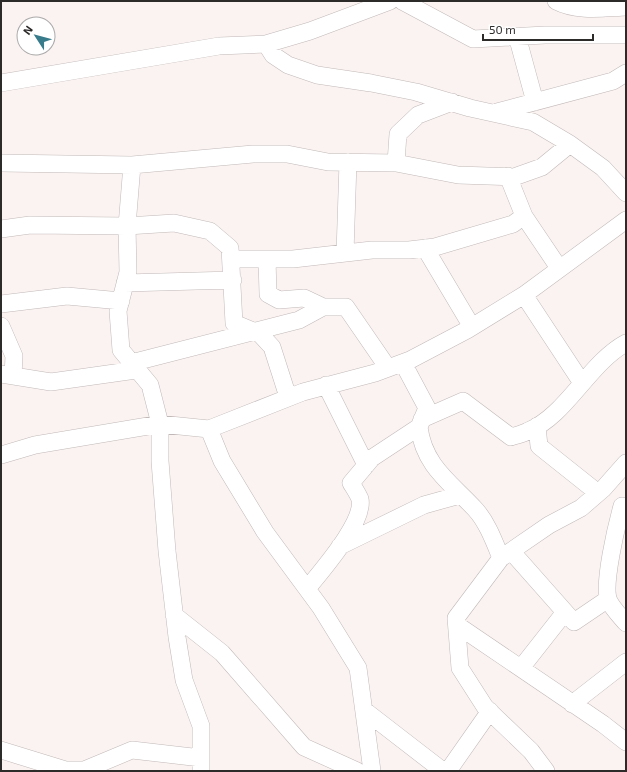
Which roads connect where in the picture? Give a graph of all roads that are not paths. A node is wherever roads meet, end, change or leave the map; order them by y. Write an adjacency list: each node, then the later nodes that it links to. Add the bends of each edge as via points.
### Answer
1 (390, 1): 7 (street, via 310,31)
2 (402, 1): 6 (street, via 473,39)
3 (556, 1): 4 (street, via 567,6)
4 (626, 7)
5 (626, 35): 6 (street)
6 (517, 36): 11 (street)
7 (266, 44): 9 (street, via 219,46); 10 (street, via 273,55 288,65 317,75 416,92)
8 (626, 73): 11 (street, via 613,81)
9 (1, 83)
10 (452, 102): 12 (street); 16 (street, via 418,115 398,134)
11 (535, 102): 12 (street)
12 (494, 113): 13 (street, via 533,122)
13 (570, 144): 18 (street, via 542,167 514,177); 19 (street, via 603,168)
14 (348, 162): 16 (street); 17 (street, via 328,162 287,154 253,154); 25 (street)
15 (1, 163): 17 (street)
16 (396, 163): 18 (street, via 458,174)
17 (132, 165): 22 (street)
18 (508, 176): 20 (street)
19 (626, 193)
20 (524, 216): 24 (street, via 513,224); 28 (street)
21 (626, 220): 28 (street)
22 (127, 226): 23 (street, via 30,225); 26 (street, via 174,223 210,231 230,248); 30 (street)
23 (1, 230)
24 (425, 248): 25 (street); 36 (street)
25 (346, 253): 27 (street)
26 (231, 259): 27 (street); 29 (street)
27 (267, 259): 34 (street, via 268,294 279,300 304,298)
28 (559, 268): 31 (street)
29 (233, 280): 30 (street); 37 (street, via 234,323)
30 (126, 283): 32 (street)
31 (524, 295): 36 (street); 42 (street)
32 (121, 301): 33 (street, via 67,296); 40 (street, via 118,311 122,350)
33 (1, 304)
34 (323, 307): 37 (street, via 299,320); 39 (street, via 346,307)
35 (1, 326): 41 (street, via 14,356)
36 (472, 327): 39 (street)
37 (255, 332): 40 (street); 44 (street, via 272,347)
38 (626, 343): 42 (street, via 602,361)
39 (395, 366): 43 (street); 45 (street, via 427,408)
40 (133, 367): 41 (street, via 51,382); 46 (street, via 150,385)
41 (7, 375)
42 (582, 383): 47 (street, via 551,416)
43 (326, 385): 44 (street); 51 (street)
44 (288, 397): 48 (street)
45 (421, 423): 47 (street, via 463,401 511,437); 51 (street); 53 (street, via 421,443 430,461)
46 (160, 424): 48 (street); 49 (street, via 35,445); 60 (street, via 160,468 166,551)
47 (536, 426): 52 (street, via 539,446)
48 (209, 429): 57 (street, via 222,460 265,532)
49 (1, 455)
50 (626, 463): 52 (street)
51 (366, 465): 55 (street, via 351,483 360,500 357,519)
52 (600, 491): 54 (street); 56 (street, via 581,508 549,525)
53 (460, 494): 55 (street, via 424,505); 56 (street, via 476,510)
54 (624, 506): 58 (street, via 615,530 608,572)
55 (340, 546): 57 (street)
56 (506, 554): 59 (street); 62 (street, via 456,618)
57 (307, 589): 66 (street, via 358,668)
58 (608, 599): 59 (street, via 574,622); 61 (street)
59 (565, 612): 64 (street)
60 (174, 615): 70 (street, via 184,680 201,726); 72 (street, via 222,653 304,747)
61 (626, 622)
62 (457, 625): 64 (street); 67 (street, via 460,668)
63 (626, 662): 65 (street)
64 (521, 668): 65 (street)
65 (572, 704): 68 (street)
66 (364, 710): 73 (street); 74 (street)
67 (490, 711): 71 (street, via 531,751); 75 (street)
68 (626, 742)
69 (1, 750): 70 (street, via 66,770 84,770 132,750)
70 (201, 764)
71 (541, 769)
72 (357, 771)
73 (372, 771)
74 (442, 771)
75 (448, 771)

